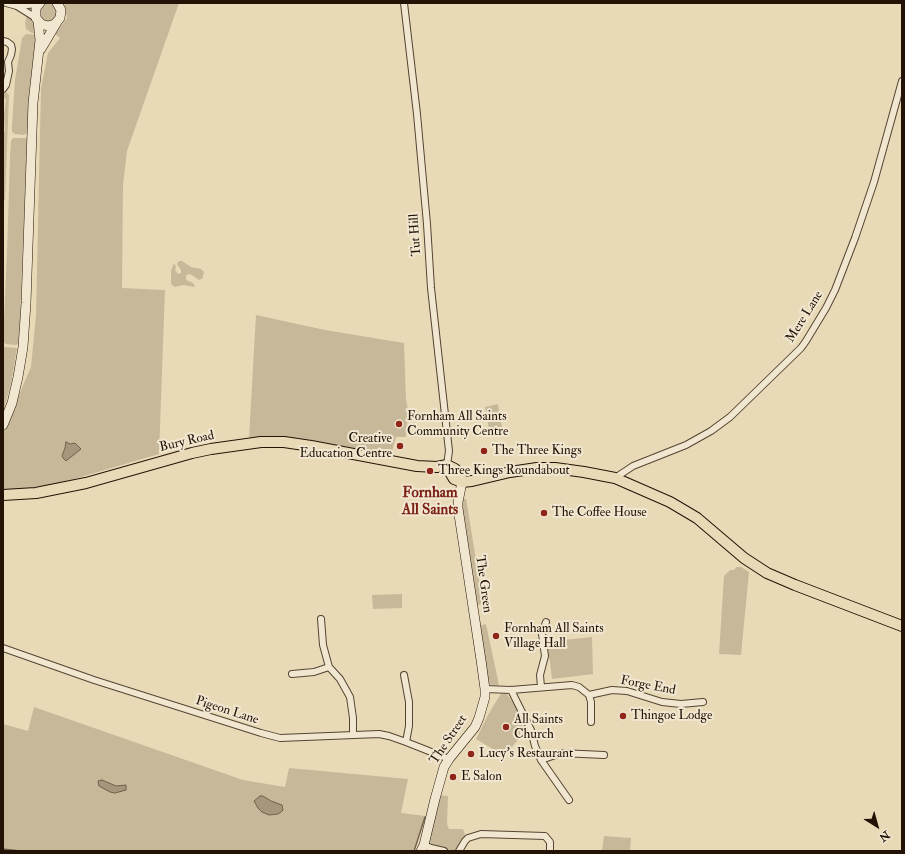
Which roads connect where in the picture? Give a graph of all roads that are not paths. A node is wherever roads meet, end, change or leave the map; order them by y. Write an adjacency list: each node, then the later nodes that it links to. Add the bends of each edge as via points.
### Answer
1 (6, 3): 5 (street)
2 (58, 3): 7 (main road, via 61,10)
3 (404, 3): 13 (street, Tut Hill, via 449,451)
4 (39, 4): 5 (street); 6 (main road, via 36,8)
5 (17, 6): 6 (street)
6 (37, 20): 7 (main road, via 48,26); 9 (main road, via 40,40)
7 (58, 21): 9 (main road)
8 (3, 41): 11 (street, via 11,45 12,49 6,86)
9 (38, 54): 12 (main road, via 33,103 23,347 12,403)
10 (902, 82): 14 (street, Mere Lane, via 874,182 855,238 835,290 801,348 730,417 711,431 686,445 633,466)
11 (3, 90)
12 (3, 425)
13 (447, 465): 15 (main road, via 460,474); 16 (main road, Bury Road, via 417,466 284,442 261,442 192,453 86,483 36,493)
14 (615, 478): 15 (main road, via 549,468 510,472); 19 (main road, via 670,502 697,518 744,558 767,573)
15 (462, 482): 25 (main road, The Green, via 459,512)
16 (5, 494)
17 (321, 619): 21 (street, via 323,645)
18 (546, 622): 24 (street, via 542,634 545,656 540,675)
19 (902, 626)
20 (3, 648): 30 (street, Pigeon Lane, via 261,734 280,738)
21 (329, 667): 22 (street, via 314,672); 30 (street, via 340,679 350,697)
22 (292, 674)
23 (404, 675): 31 (street, via 410,726)
24 (541, 687): 26 (street); 27 (street, via 572,684)
25 (485, 689): 26 (street); 33 (main road, The Street, via 483,706 474,727)
26 (511, 690): 34 (street, via 531,730)
27 (589, 695): 28 (street, Forge End, via 612,690 662,702); 29 (street)
28 (703, 702)
29 (591, 722)
30 (353, 735): 31 (street, Pigeon Lane, via 379,734)
31 (406, 742): 33 (street, Pigeon Lane)
32 (604, 755): 34 (street, via 561,753)
33 (449, 759): 36 (main road, The Street, via 440,779)
34 (541, 760): 35 (street)
35 (569, 800)
36 (423, 848): 37 (street)
37 (444, 851)
38 (460, 851): 39 (street, via 468,838 481,834 545,836 550,842)
39 (550, 851)

